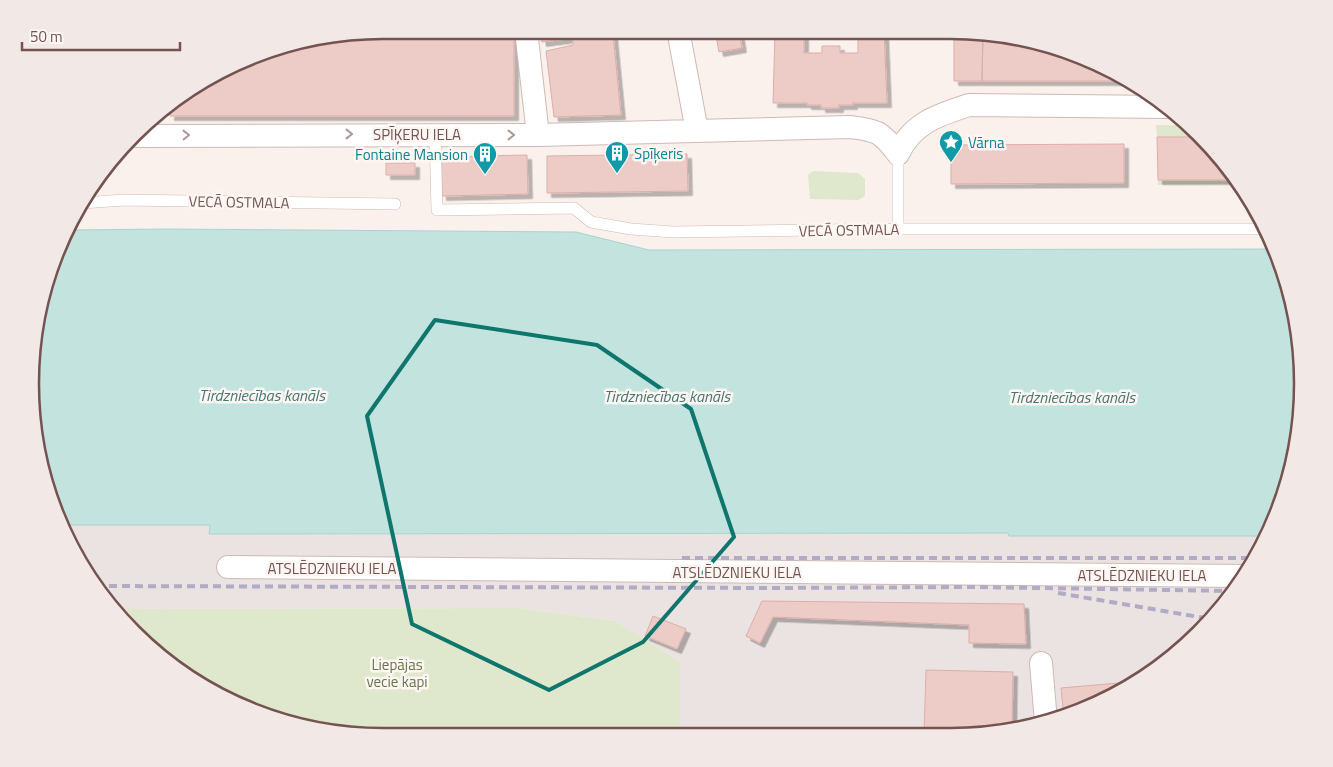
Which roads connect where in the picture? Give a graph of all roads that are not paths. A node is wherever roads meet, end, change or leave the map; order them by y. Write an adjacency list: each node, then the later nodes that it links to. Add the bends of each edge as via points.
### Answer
1 (527, 39): 7 (street)
2 (680, 39): 4 (street)
3 (1155, 107): 8 (street, via 969,105 938,115 906,138)
4 (696, 131): 7 (street, SPĪĶERU IELA); 8 (street, SPĪĶERU IELA, via 872,129 885,136)
5 (148, 132): 6 (street, SPĪĶERU IELA, one-way to 6)
6 (435, 134): 7 (street, SPĪĶERU IELA, one-way to 7); 11 (lane, VECĀ OSTMALA, via 437,210 574,208 591,222 673,232)
7 (538, 134)
8 (898, 154): 11 (lane)
9 (90, 202): 10 (lane, VECĀ OSTMALA, via 124,200)
10 (395, 204)
11 (898, 229): 12 (lane, VECĀ OSTMALA)
12 (1258, 229)
13 (228, 567): 14 (street, ATSLĒDZNIEKU IELA)
14 (1235, 576)
15 (1041, 663): 16 (street)
16 (1045, 715)

